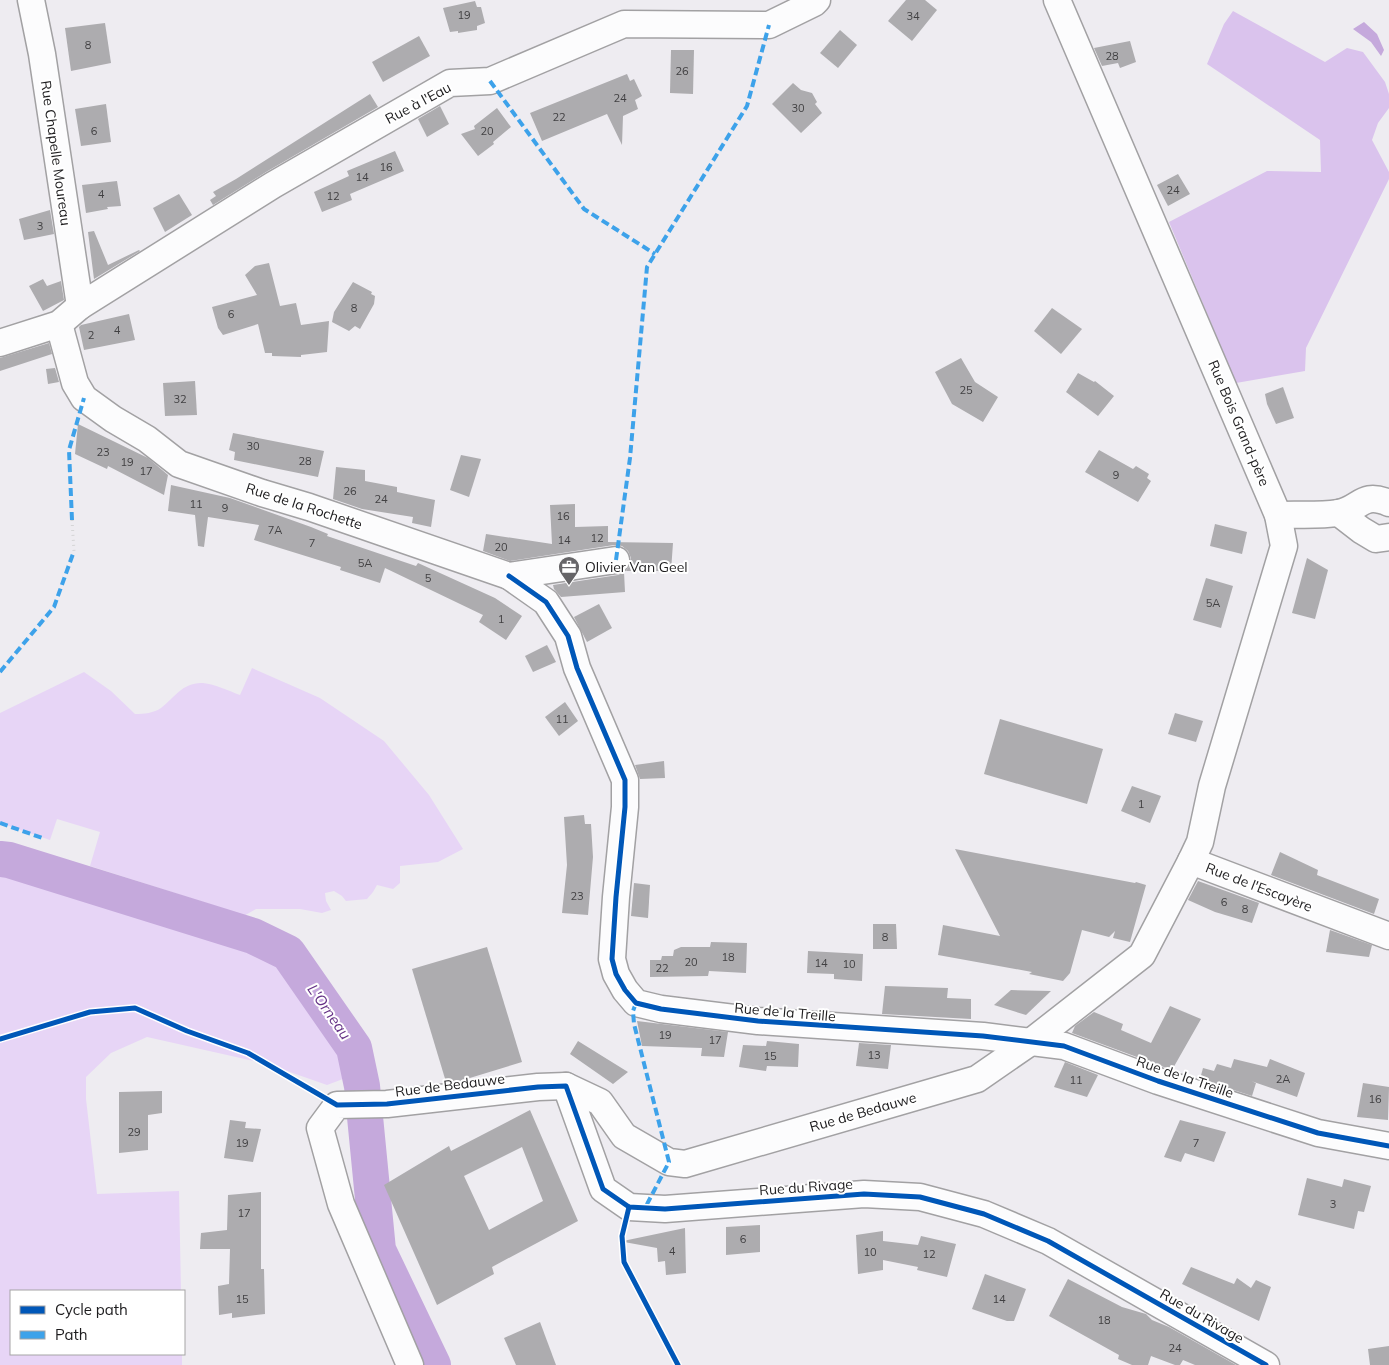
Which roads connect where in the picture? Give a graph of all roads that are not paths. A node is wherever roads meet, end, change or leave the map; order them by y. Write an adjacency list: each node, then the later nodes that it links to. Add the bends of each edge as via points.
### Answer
1 (31, 0): 4 (street, Rue Chapelle Moureau)
2 (817, 0): 4 (street, Rue à l'Eau, via 768,25 624,24 490,81 450,82 274,185)
3 (1057, 0): 9 (street, Rue Bois Grand-père)
4 (80, 306): 5 (street, Rue à l'Eau)
5 (59, 324): 6 (street); 12 (street, Rue de la Rochette, via 75,383 84,398 179,464)
6 (0, 344)
7 (1389, 503): 8 (street, via 1376,498)
8 (1339, 513): 9 (street); 10 (street, via 1376,538)
9 (1278, 515): 13 (street, Rue Bois Grand-père, via 1284,546 1212,786 1200,842)
10 (1389, 536)
11 (616, 560): 12 (street, Rue de la Rochette)
12 (509, 576): 15 (street, Rue de la Treille, via 546,602 568,636 577,668 624,780 625,807 612,959 616,974 636,1003 758,1022)
13 (1191, 862): 14 (street, Rue de l'Escayère); 15 (street, Rue de l'Escayère, via 1142,955)
14 (1389, 936)
15 (1032, 1041): 16 (street, Rue de Bedauwe, via 977,1079 685,1164 668,1162 624,1136 600,1102); 17 (street, Rue de la Treille, via 1064,1046 1318,1134)
16 (566, 1086): 18 (street, Rue de Bedauwe, via 538,1086 387,1104 337,1105 320,1128 341,1204); 19 (street, Rue du Rivage, via 603,1189 629,1207 665,1209 864,1194 920,1197 984,1214 1048,1241)
17 (1389, 1146)
18 (410, 1365)
19 (1266, 1365)

